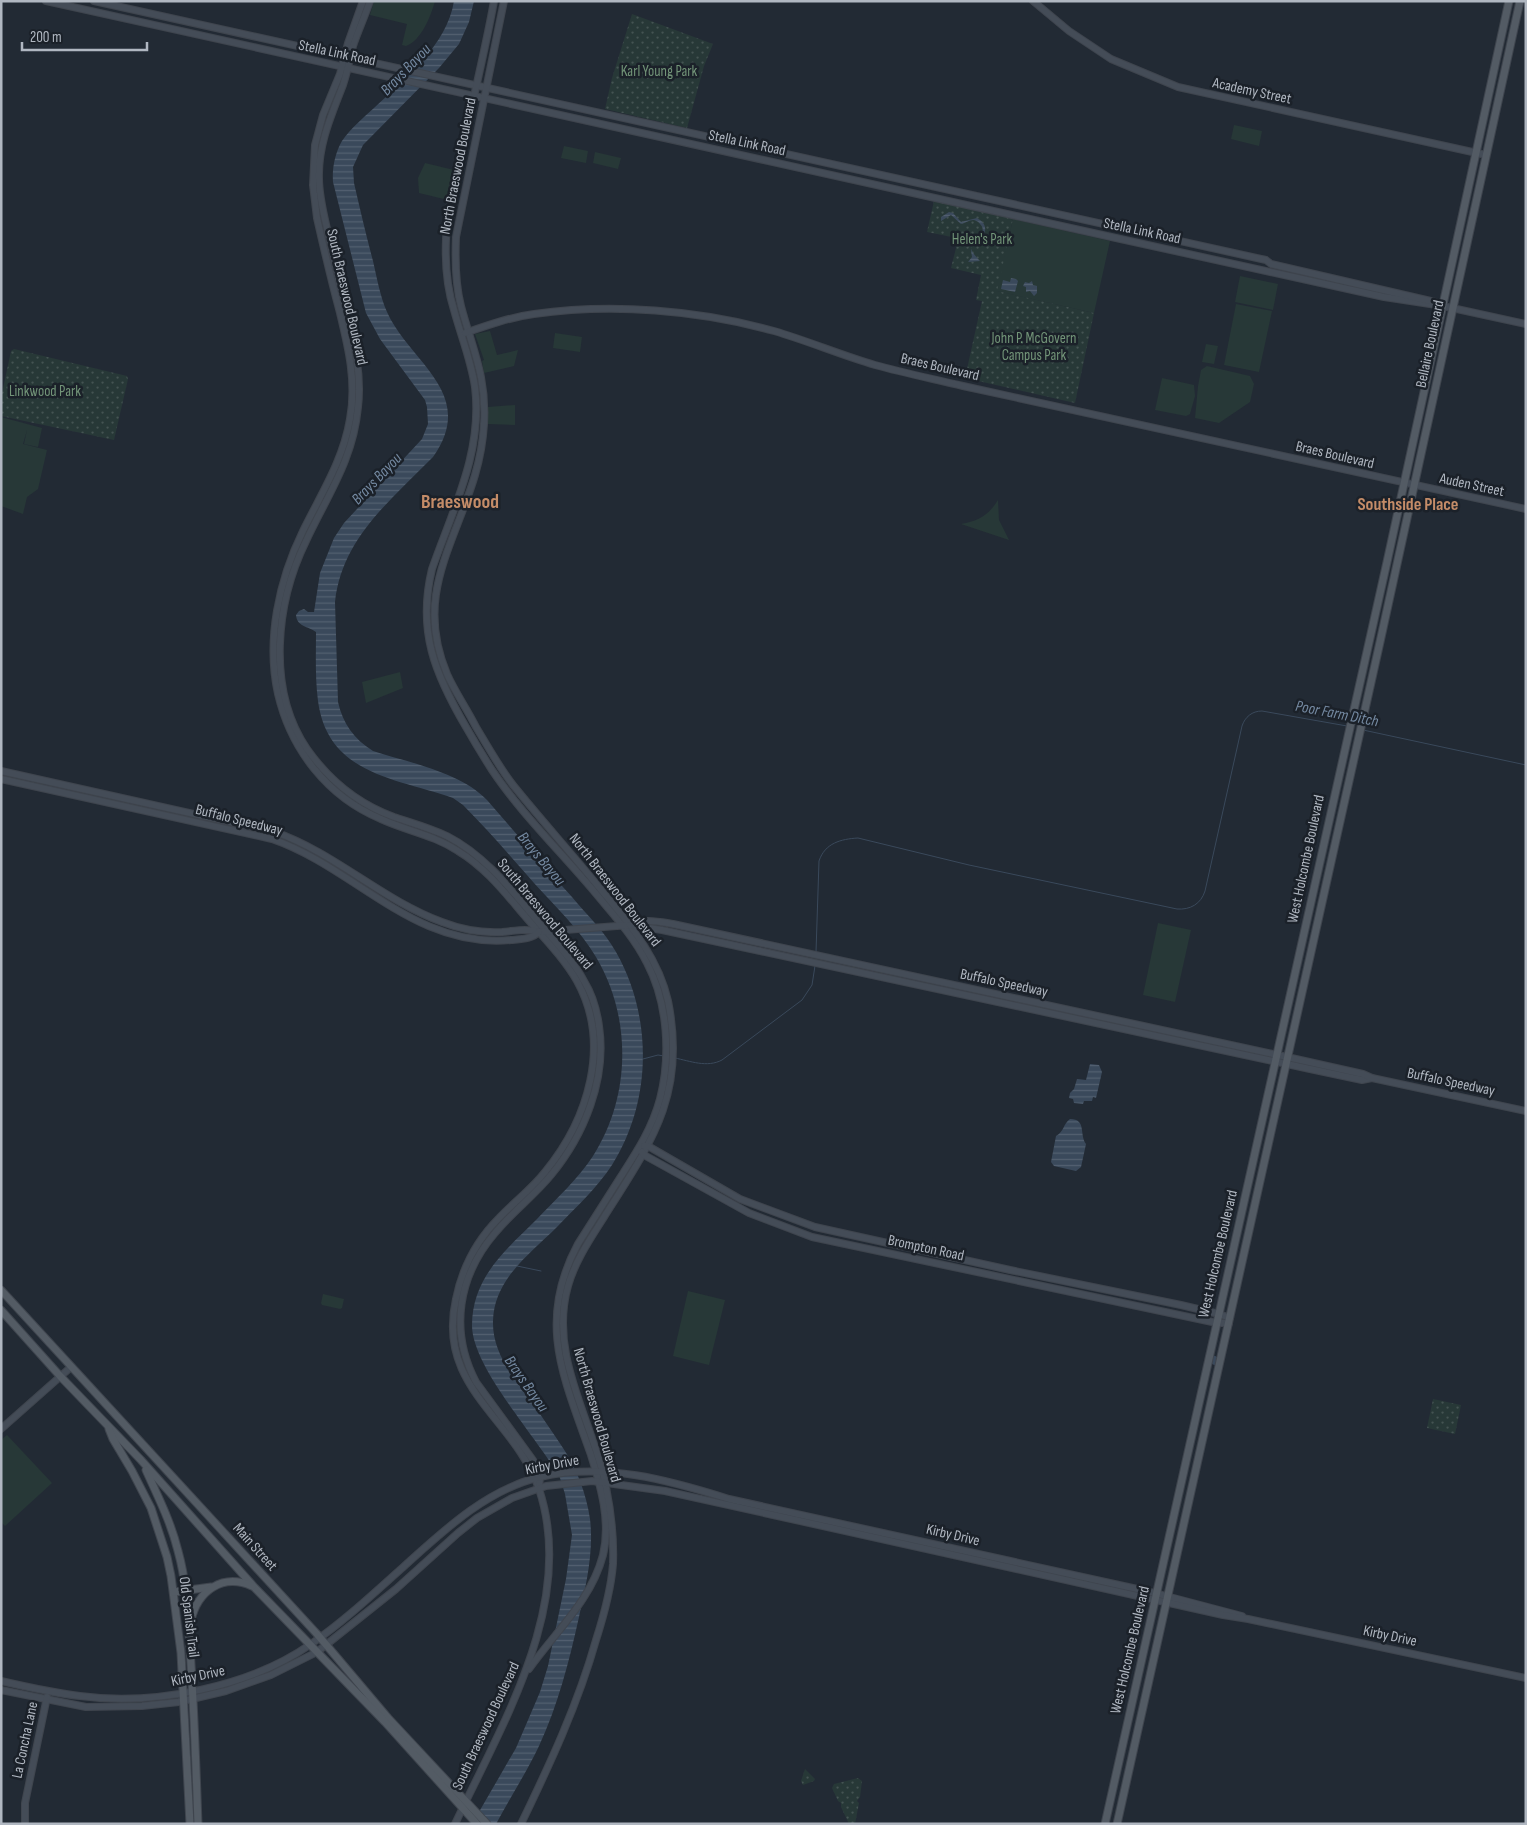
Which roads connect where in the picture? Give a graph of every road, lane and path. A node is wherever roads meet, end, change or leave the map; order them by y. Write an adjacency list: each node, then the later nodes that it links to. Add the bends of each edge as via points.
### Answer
1 (46, 1): 11 (main road, Stella Link Road)
2 (94, 1): 10 (main road, Stella Link Road)
3 (363, 1): 14 (main road, South Braeswood Boulevard)
4 (370, 1): 14 (main road, South Braeswood Boulevard)
5 (494, 1): 12 (main road, North Braeswood Boulevard)
6 (504, 1): 13 (main road, North Braeswood Boulevard)
7 (1034, 1): 23 (main road, Academy Street, via 1069,31 1112,59 1178,87)
8 (1509, 1): 23 (main road, Bellaire Boulevard)
9 (1520, 1): 24 (main road, Bellaire Boulevard)
10 (124, 8): 11 (main road, via 120,13); 15 (main road, Stella Link Road)
11 (96, 12): 16 (main road, Stella Link Road)
12 (491, 16): 13 (main road); 19 (main road, North Braeswood Boulevard)
13 (500, 18): 20 (main road, North Braeswood Boulevard)
14 (360, 20): 17 (main road, South Braeswood Boulevard)
15 (254, 36): 16 (main road); 17 (main road, Stella Link Road)
16 (252, 47): 18 (main road, Stella Link Road)
17 (348, 57): 18 (main road, South Braeswood Boulevard); 19 (main road, Stella Link Road)
18 (345, 67): 21 (main road, Stella Link Road); 63 (main road, South Braeswood Boulevard, via 319,128 313,185 317,218 351,359 351,409 338,462 286,573 274,650 279,697 298,746 318,774 340,794 378,818 462,852 486,872); 71 (main road, South Braeswood Boulevard, via 328,121 319,176 324,215 358,362 358,405 353,438 343,470 305,542 291,582 281,640 284,691 300,736 322,768 342,788 375,809 446,835 472,851 494,870)
19 (476, 85): 20 (main road, Stella Link Road); 21 (main road, North Braeswood Boulevard)
20 (486, 88): 22 (main road, North Braeswood Boulevard); 25 (main road, Stella Link Road)
21 (474, 96): 22 (main road, Stella Link Road); 32 (main road, North Braeswood Boulevard, via 449,209)
22 (484, 98): 28 (main road, Stella Link Road); 31 (main road, North Braeswood Boulevard, via 458,219)
23 (1476, 153): 24 (main road, Academy Street); 34 (main road, Bellaire Boulevard)
24 (1486, 156): 35 (main road, Bellaire Boulevard)
25 (1148, 235): 26 (main road, Stella Link Road); 28 (main road)
26 (1166, 239): 27 (main road, Stella Link Road); 29 (main road)
27 (1176, 241): 30 (main road); 33 (main road, Stella Link Road, via 1266,260 1271,264)
28 (1146, 244): 29 (main road, Stella Link Road)
29 (1164, 248): 30 (main road, Stella Link Road)
30 (1174, 251): 33 (main road, Stella Link Road)
31 (455, 259): 32 (main road); 37 (main road, North Braeswood Boulevard, via 461,304)
32 (446, 264): 38 (main road, North Braeswood Boulevard)
33 (1385, 293): 34 (main road, Stella Link Road)
34 (1443, 306): 35 (main road, Stella Link Road); 39 (main road, Bellaire Boulevard)
35 (1452, 308): 36 (main road, Stella Link Road); 40 (main road, Bellaire Boulevard)
36 (1526, 324)
37 (469, 331): 38 (main road, Braes Boulevard); 44 (main road, North Braeswood Boulevard, via 482,378); 45 (main road, Braes Boulevard, via 534,314 593,309 646,310 711,318 774,331 875,365)
38 (462, 334): 43 (main road, North Braeswood Boulevard, via 475,387)
39 (1433, 351): 40 (main road); 41 (main road, Bellaire Boulevard)
40 (1442, 353): 42 (main road, Bellaire Boulevard)
41 (1419, 415): 42 (main road); 45 (main road, Bellaire Boulevard)
42 (1428, 417): 46 (main road, Bellaire Boulevard)
43 (476, 423): 44 (main road); 51 (main road, North Braeswood Boulevard, via 468,470 432,569)
44 (484, 424): 50 (main road, North Braeswood Boulevard, via 477,470 439,573)
45 (1404, 483): 46 (main road, Braes Boulevard); 48 (main road, Bellaire Boulevard)
46 (1414, 485): 47 (main road, Auden Street); 49 (main road, Bellaire Boulevard)
47 (1526, 509)
48 (1383, 578): 49 (main road); 52 (main road, Bellaire Boulevard)
49 (1393, 581): 53 (main road, Bellaire Boulevard)
50 (434, 618): 51 (main road); 64 (main road, North Braeswood Boulevard, via 447,672 491,754 512,784)
51 (427, 619): 62 (main road, North Braeswood Boulevard, via 442,684 492,770)
52 (1369, 640): 53 (main road); 54 (main road, Bellaire Boulevard)
53 (1380, 642): 55 (main road, Bellaire Boulevard)
54 (1358, 691): 55 (main road); 59 (main road, West Holcombe Boulevard)
55 (1368, 693): 58 (main road, West Holcombe Boulevard)
56 (1, 772): 68 (main road, Buffalo Speedway, via 274,832 321,854 398,902 444,923 485,931)
57 (1, 779): 70 (main road, Buffalo Speedway, via 272,839 318,860 394,909 442,931 499,941 525,938)
58 (1347, 790): 59 (main road); 61 (main road, West Holcombe Boulevard)
59 (1336, 792): 60 (main road, West Holcombe Boulevard)
60 (1324, 844): 61 (main road); 74 (main road, West Holcombe Boulevard)
61 (1332, 856): 75 (main road, West Holcombe Boulevard)
62 (610, 911): 65 (main road, North Braeswood Boulevard); 66 (main road, via 611,918)
63 (526, 916): 68 (main road); 70 (main road, South Braeswood Boulevard)
64 (630, 925): 65 (main road, Buffalo Speedway); 67 (main road, Buffalo Speedway); 72 (main road, North Braeswood Boulevard); 76 (main road, Buffalo Speedway, via 634,922 660,922)
65 (622, 926): 66 (main road, Buffalo Speedway); 80 (main road, North Braeswood Boulevard, via 653,977)
66 (605, 927): 69 (main road, Buffalo Speedway)
67 (649, 928): 72 (main road); 76 (main road, Buffalo Speedway)
68 (522, 930): 70 (main road, Buffalo Speedway)
69 (566, 930): 71 (main road, Buffalo Speedway); 73 (main road)
70 (539, 932): 71 (main road, Buffalo Speedway); 110 (main road, South Braeswood Boulevard, via 574,976 587,1003 594,1038 592,1072 583,1105 560,1151 541,1178 490,1228 472,1255 459,1285 452,1322 457,1358 469,1386)
71 (547, 932): 73 (main road, South Braeswood Boulevard)
72 (644, 944): 80 (main road, North Braeswood Boulevard, via 667,997 672,1028)
73 (560, 947): 110 (main road, South Braeswood Boulevard, via 585,982 599,1024 601,1053 595,1092 585,1118 559,1165 538,1191 496,1231 482,1252 466,1285 459,1327 467,1362 476,1382 526,1448)
74 (1300, 951): 75 (main road); 81 (main road, West Holcombe Boulevard)
75 (1310, 952): 82 (main road, West Holcombe Boulevard)
76 (809, 958): 77 (main road, Buffalo Speedway)
77 (821, 960): 78 (main road, Buffalo Speedway); 79 (main road, Buffalo Speedway)
78 (1200, 1038): 79 (main road); 81 (main road, Buffalo Speedway)
79 (1193, 1044): 81 (main road, Buffalo Speedway)
80 (669, 1046): 83 (main road, North Braeswood Boulevard)
81 (1276, 1058): 82 (main road, Buffalo Speedway); 99 (main road, West Holcombe Boulevard)
82 (1286, 1060): 84 (main road, Buffalo Speedway, via 1362,1080 1372,1078); 100 (main road, West Holcombe Boulevard)
83 (669, 1062): 85 (main road, North Braeswood Boulevard, via 651,1124); 86 (main road, North Braeswood Boulevard, via 666,1104)
84 (1526, 1111)
85 (640, 1146): 86 (main road); 87 (main road); 92 (main road, North Braeswood Boulevard)
86 (648, 1146): 87 (main road, North Braeswood Boulevard); 88 (main road, Brompton Road)
87 (644, 1155): 89 (main road, Brompton Road); 92 (main road, North Braeswood Boulevard)
88 (699, 1176): 89 (main road); 90 (main road, Brompton Road, via 740,1200)
89 (695, 1183): 91 (main road, Brompton Road)
90 (755, 1204): 91 (main road); 93 (main road, Brompton Road, via 815,1226)
91 (749, 1213): 94 (main road, Brompton Road, via 812,1237)
92 (593, 1228): 108 (main road, North Braeswood Boulevard, via 568,1286 560,1336)
93 (916, 1249): 94 (main road); 96 (main road, Brompton Road)
94 (914, 1259): 97 (main road, Brompton Road)
95 (1, 1290): 102 (main road, Main Street)
96 (1153, 1299): 97 (main road); 99 (main road, Brompton Road)
97 (1150, 1309): 101 (main road, Brompton Road)
98 (1, 1310): 103 (main road, Main Street)
99 (1219, 1314): 100 (main road, Brompton Road); 101 (main road, West Holcombe Boulevard)
100 (1229, 1320): 101 (main road, Brompton Road); 125 (main road, West Holcombe Boulevard)
101 (1217, 1324): 124 (main road, West Holcombe Boulevard)
102 (71, 1367): 103 (main road); 105 (main road, Main Street)
103 (60, 1376): 104 (main road, Main Street); 106 (main road)
104 (108, 1426): 107 (main road, Main Street); 117 (main road, Old Spanish Trail)
105 (125, 1426): 107 (main road, Old Spanish Trail); 109 (main road, Main Street)
106 (1, 1429)
107 (141, 1460): 112 (main road, Main Street); 116 (main road, Old Spanish Trail)
108 (599, 1472): 110 (main road, Kirby Drive); 111 (main road, North Braeswood Boulevard); 113 (main road, Kirby Drive, via 636,1475)
109 (170, 1476): 112 (main road); 127 (main road, Main Street)
110 (538, 1478): 114 (main road, South Braeswood Boulevard); 118 (main road, Kirby Drive, via 478,1504)
111 (602, 1482): 114 (main road, Kirby Drive); 115 (main road, Kirby Drive); 132 (main road, North Braeswood Boulevard, via 606,1532 598,1572 582,1603); 152 (main road, North Braeswood Boulevard, via 613,1535 613,1564 607,1602 577,1700)
112 (162, 1484): 120 (main road, Main Street)
113 (691, 1487): 115 (main road, via 685,1493); 124 (main road, Kirby Drive, via 729,1499)
114 (539, 1489): 121 (main road, Kirby Drive, via 512,1498 477,1518); 132 (main road, South Braeswood Boulevard, via 550,1538 550,1556 541,1619)
115 (665, 1491): 124 (main road, Kirby Drive)
116 (162, 1503): 117 (main road); 122 (main road, Old Spanish Trail, via 172,1527)
117 (151, 1508): 123 (main road, Old Spanish Trail)
118 (388, 1580): 121 (main road); 127 (main road, Kirby Drive)
119 (214, 1586): 120 (main road, via 235,1582); 122 (main road); 126 (main road, via 201,1596)
120 (255, 1588): 128 (main road, Main Street)
121 (396, 1589): 129 (main road, Kirby Drive)
122 (185, 1590): 123 (main road); 126 (main road, Old Spanish Trail)
123 (174, 1592): 139 (main road, Old Spanish Trail)
124 (1156, 1597): 125 (main road, Kirby Drive); 153 (main road, West Holcombe Boulevard)
125 (1167, 1599): 133 (main road, Kirby Drive); 154 (main road, West Holcombe Boulevard)
126 (189, 1628): 138 (main road, Old Spanish Trail)
127 (320, 1637): 128 (main road, Kirby Drive); 129 (main road, Main Street)
128 (310, 1645): 130 (main road, Main Street); 131 (main road, Kirby Drive)
129 (327, 1645): 130 (main road, Kirby Drive); 145 (main road, Main Street)
130 (317, 1652): 134 (main road, Kirby Drive); 145 (main road, Main Street)
131 (257, 1672): 134 (main road); 138 (main road, Kirby Drive)
132 (526, 1674): 145 (main road, South Braeswood Boulevard)
133 (1526, 1678)
134 (260, 1679): 138 (main road, Kirby Drive, via 226,1691)
135 (1, 1681): 137 (main road, Kirby Drive)
136 (1, 1690): 140 (main road, Kirby Drive)
137 (48, 1691): 139 (main road, Kirby Drive, via 104,1698); 140 (main road, La Concha Lane)
138 (194, 1696): 139 (main road, Kirby Drive); 142 (main road, Old Spanish Trail)
139 (183, 1698): 140 (main road, Kirby Drive, via 142,1706 86,1706); 141 (main road, Old Spanish Trail)
140 (47, 1700): 146 (main road, La Concha Lane, via 25,1803)
141 (186, 1751): 142 (main road); 144 (main road, Old Spanish Trail)
142 (196, 1751): 143 (main road, Old Spanish Trail)
143 (198, 1806): 144 (main road); 148 (main road, Old Spanish Trail)
144 (189, 1807): 147 (main road, Old Spanish Trail)
145 (466, 1807): 149 (main road, South Braeswood Boulevard); 150 (main road, Main Street); 151 (main road, Main Street)
146 (25, 1824)
147 (190, 1824)
148 (198, 1824)
149 (455, 1824)
150 (476, 1824)
151 (487, 1824)
152 (521, 1824)
153 (1106, 1824)
154 (1117, 1824)

